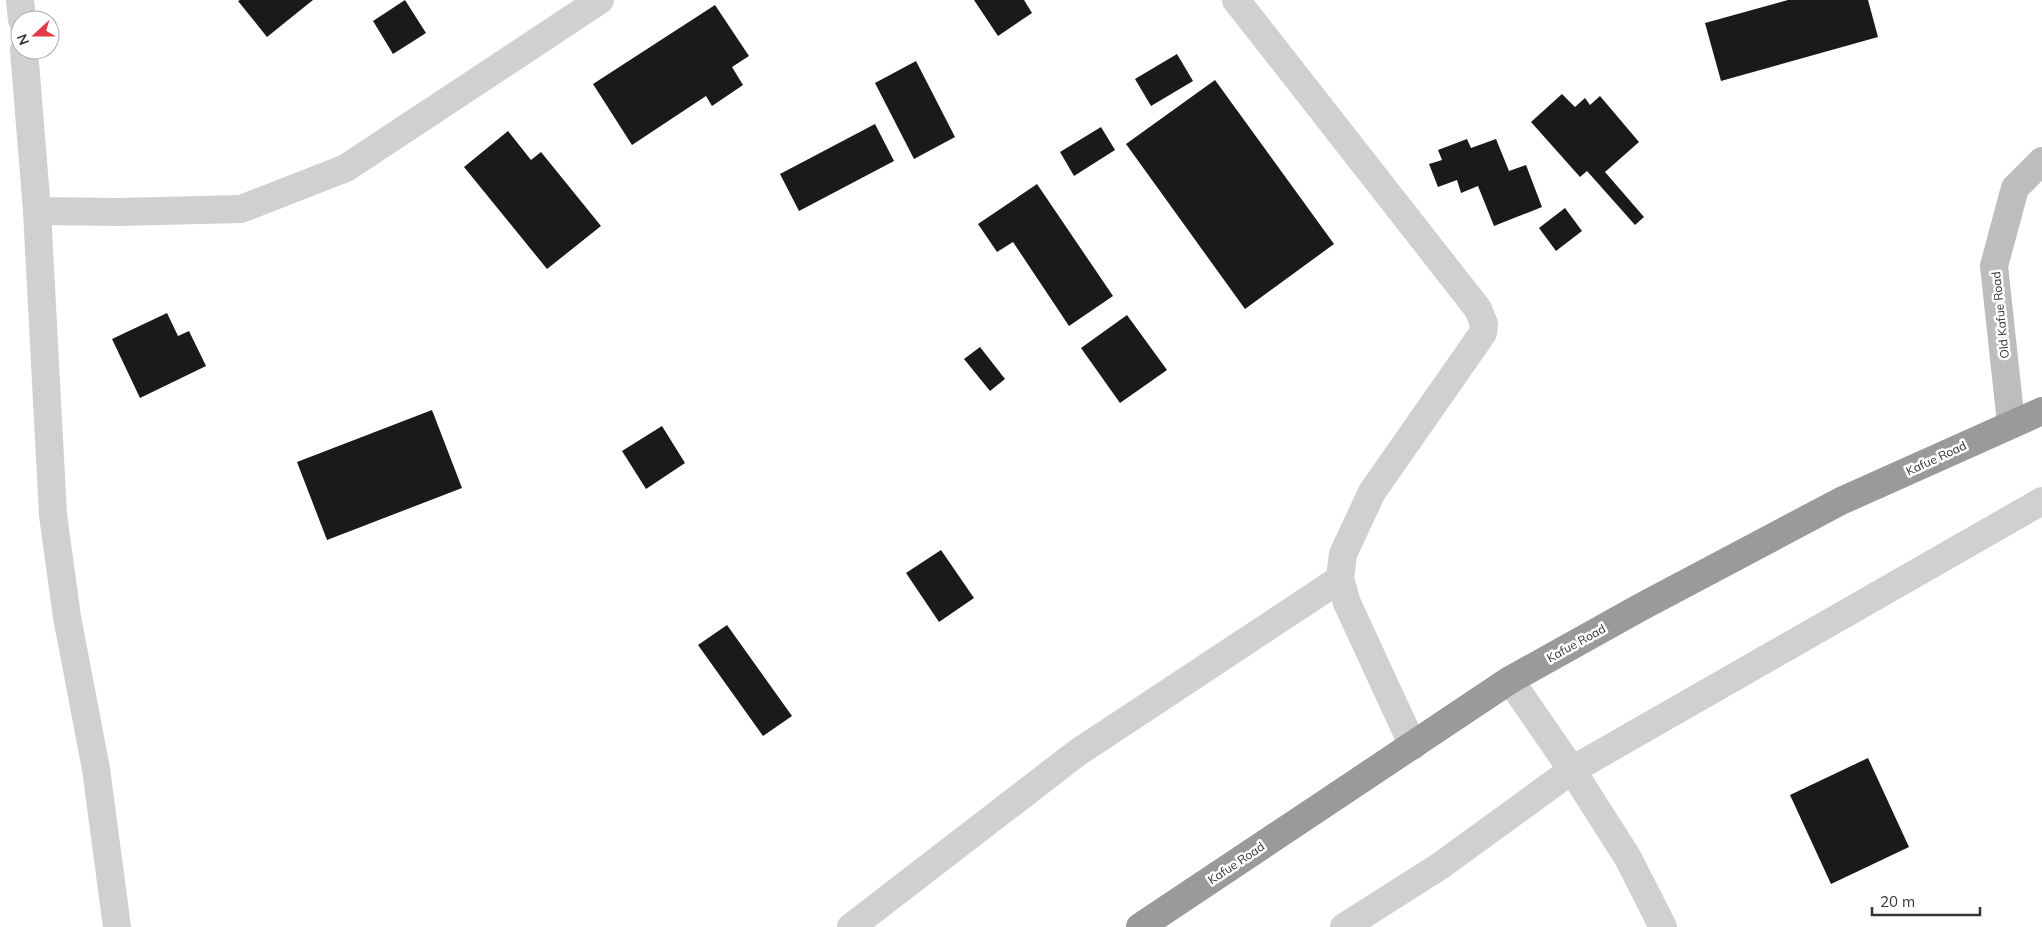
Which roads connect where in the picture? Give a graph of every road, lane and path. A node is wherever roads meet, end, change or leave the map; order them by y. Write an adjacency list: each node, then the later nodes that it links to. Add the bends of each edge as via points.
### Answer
1 (600, 0): 5 (street, via 346,168 240,208)
2 (1236, 0): 9 (street, via 1478,309 1484,324 1483,333 1372,492 1343,554)
3 (25, 60): 5 (street)
4 (2042, 161): 7 (street, Old Kafue Road, via 2015,188 1994,266)
5 (37, 211): 13 (street, via 53,514 67,617 96,769)
6 (2042, 411): 7 (highway, Kafue Road)
7 (2011, 423): 10 (highway, Kafue Road, via 1841,501)
8 (2042, 501): 12 (street)
9 (1340, 579): 11 (street, via 1347,603); 14 (street, via 1078,753)
10 (1510, 680): 11 (highway, Kafue Road); 12 (street)
11 (1413, 746): 15 (highway, Kafue Road)
12 (1572, 770): 16 (street, via 1440,866); 17 (street, via 1628,858)
13 (117, 927)
14 (851, 927)
15 (1140, 927)
16 (1344, 927)
17 (1663, 927)

